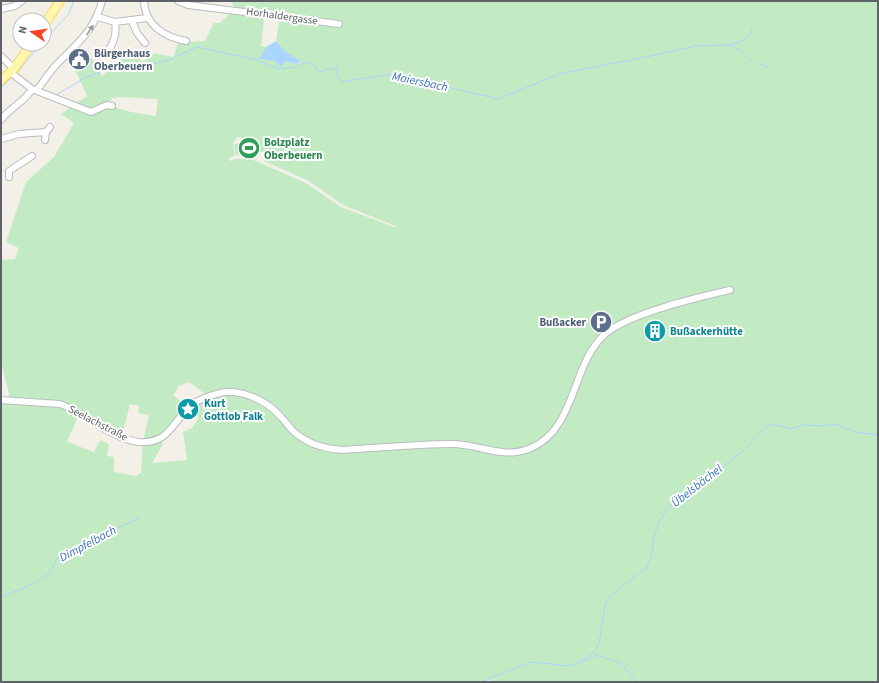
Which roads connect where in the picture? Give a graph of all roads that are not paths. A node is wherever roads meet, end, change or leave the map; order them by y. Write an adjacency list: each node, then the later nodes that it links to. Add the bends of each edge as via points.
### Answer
1 (22, 1): 6 (street, via 15,6)
2 (60, 1): 7 (main road)
3 (102, 1): 8 (street)
4 (144, 1): 9 (street)
5 (178, 1): 12 (street, Horhaldergasse, via 188,5)
6 (1, 9)
7 (52, 13)
8 (98, 17): 11 (street); 20 (street, one-way to 8, via 88,33)
9 (147, 18): 10 (street); 13 (street, via 157,29)
10 (132, 21): 11 (street); 14 (street)
11 (115, 22): 16 (street, via 117,30 113,44)
12 (339, 24)
13 (186, 41)
14 (145, 44)
15 (26, 52): 18 (main road)
16 (106, 54)
17 (1, 56): 18 (street)
18 (13, 73): 19 (main road); 20 (street)
19 (1, 80)
20 (34, 90): 21 (street, via 91,112 107,105); 22 (street, via 6,112)
21 (112, 106)
22 (1, 120)
23 (1, 139): 24 (street, via 48,129)
24 (45, 140)
25 (32, 156): 26 (street, via 9,174)
26 (1, 172)
27 (730, 290): 28 (street, Seelachstraße, via 632,319 606,333 586,359 576,388 555,429 540,443 520,452 498,453 451,444 330,449 298,435 275,411 259,400 241,393 225,391 191,405 164,436 143,442 126,438 60,404)
28 (1, 400)

